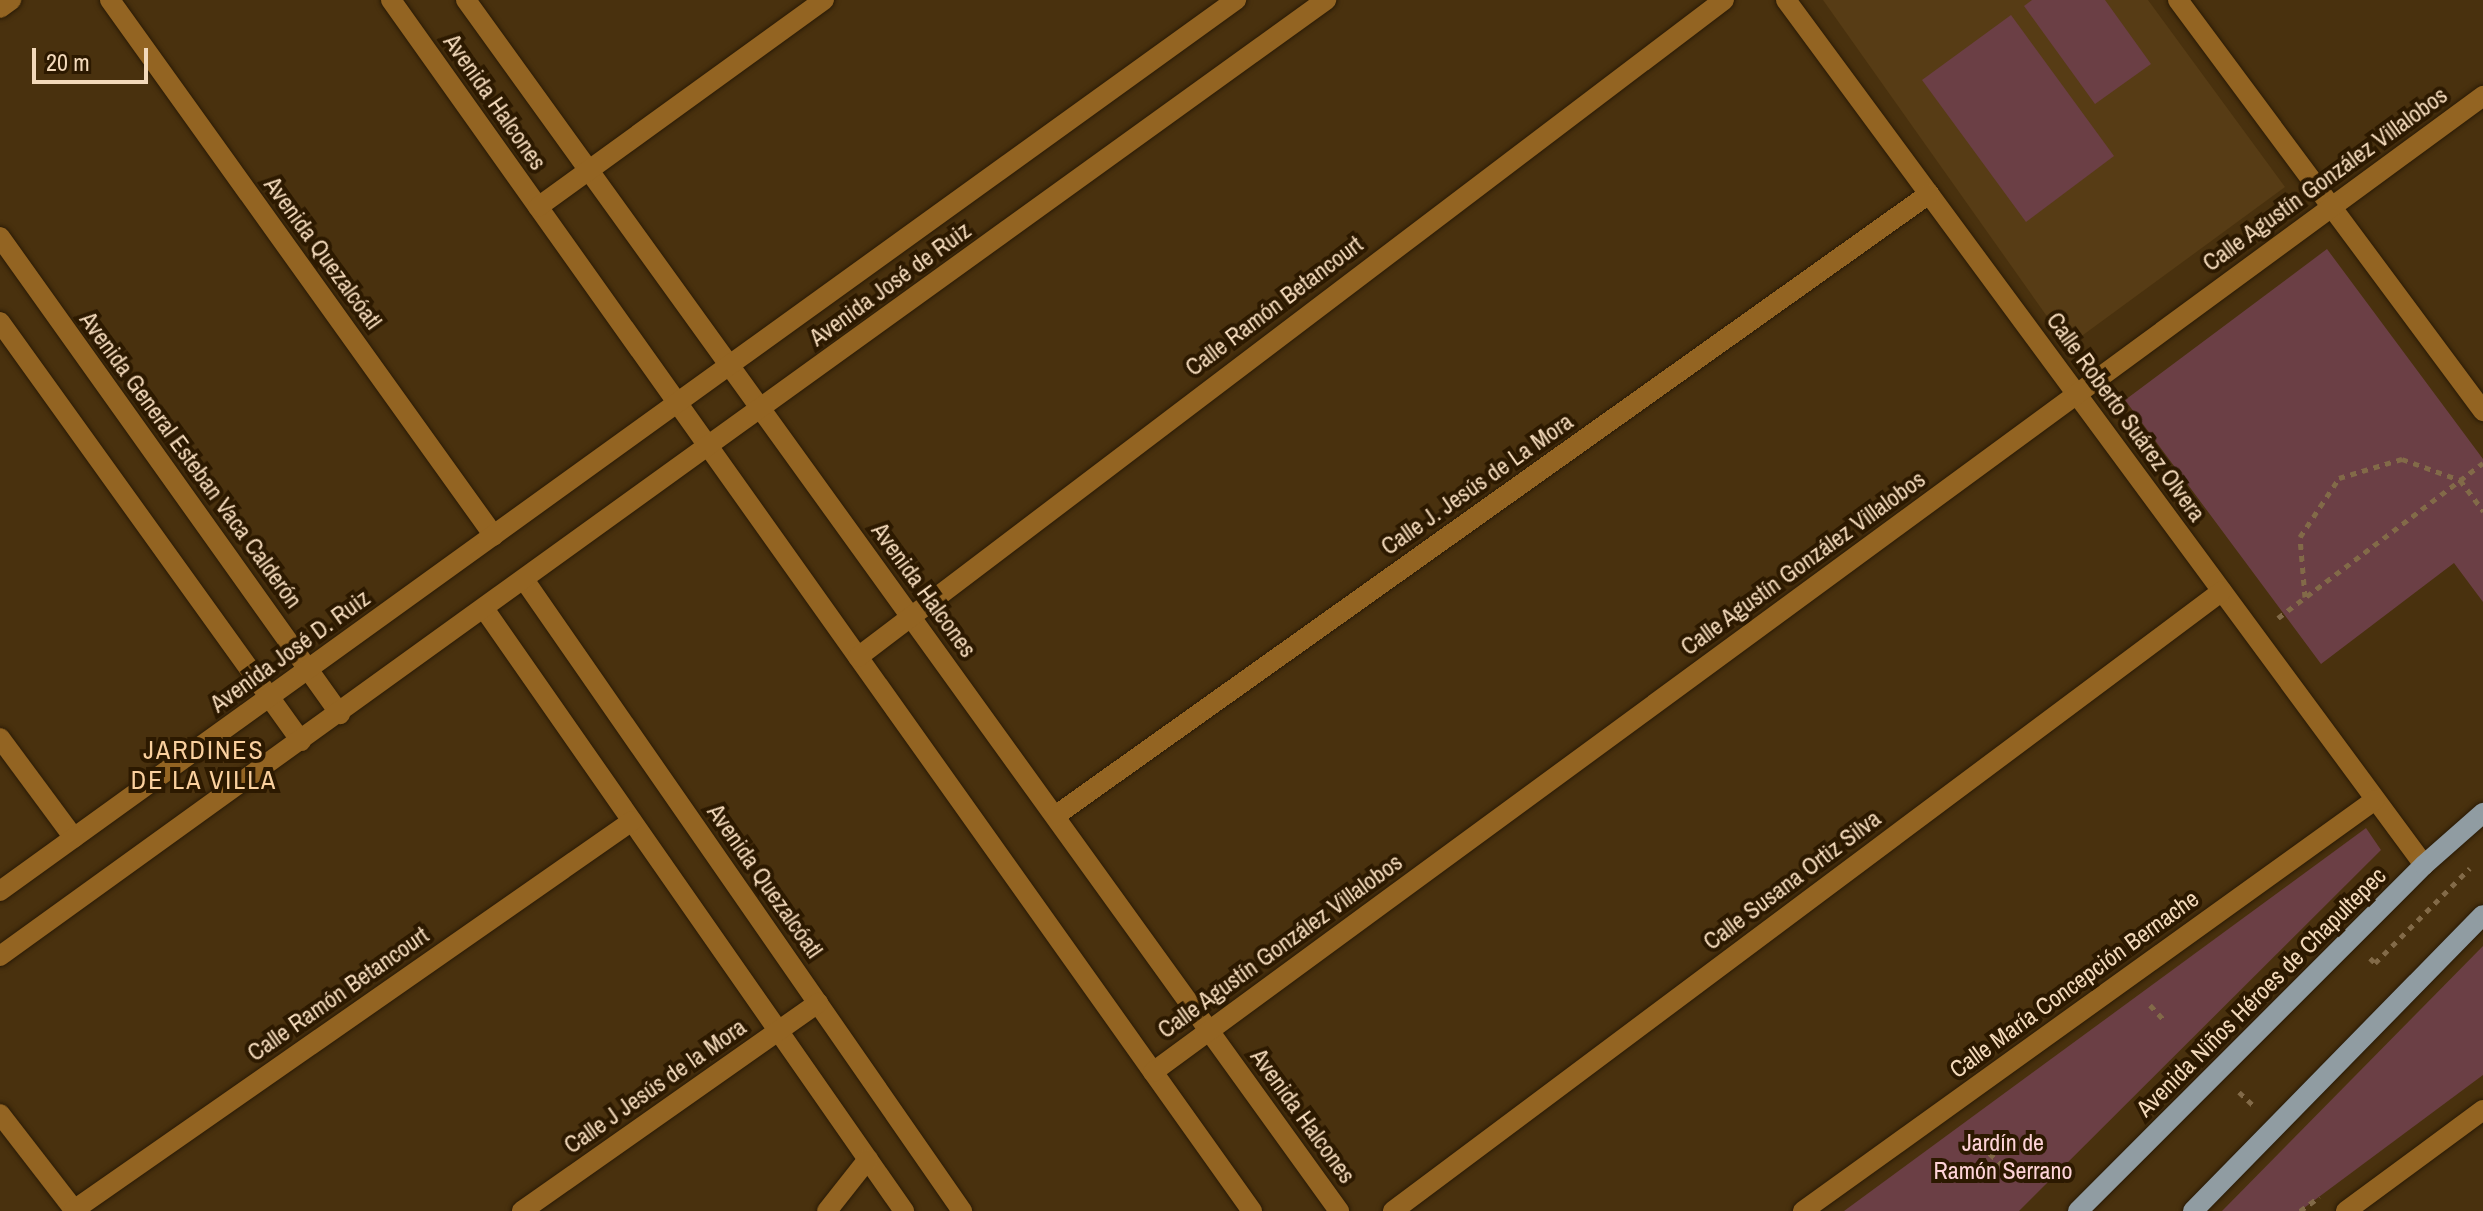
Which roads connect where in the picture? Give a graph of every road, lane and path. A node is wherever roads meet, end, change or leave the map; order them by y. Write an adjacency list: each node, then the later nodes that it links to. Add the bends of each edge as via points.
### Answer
1 (11, 0): 11 (street)
2 (110, 0): 28 (street, Avenida Quezalcóatl)
3 (391, 0): 16 (street, Avenida Halcones)
4 (466, 0): 13 (street, Avenida Halcones)
5 (824, 0): 13 (street)
6 (1236, 0): 19 (street, Avenida José de Ruiz)
7 (1326, 0): 22 (street, Avenida José de Ruiz)
8 (1724, 0): 33 (street, Calle Ramón Betancourt)
9 (1786, 0): 14 (street, Calle Roberto Suárez Olvera)
10 (2189, 4): 15 (street)
11 (0, 8)
12 (2483, 96): 15 (street, Calle Agustín González Villalobos)
13 (589, 170): 16 (street); 19 (street, Avenida Halcones)
14 (1929, 194): 20 (street, Calle Roberto Suárez Olvera); 43 (street, Calle J. Jesús de La Mora)
15 (2334, 205): 20 (street, Calle Agustín González Villalobos); 23 (street)
16 (538, 207): 21 (street, Avenida Halcones)
17 (0, 237): 36 (street, Avenida General Esteban Vaca Calderón)
18 (0, 322): 37 (street)
19 (730, 366): 21 (street, Avenida José de Ruiz); 22 (street, Avenida Halcones)
20 (2077, 394): 30 (street, Calle Roberto Suárez Olvera); 53 (street, Calle Agustín González Villalobos)
21 (678, 404): 24 (street, Avenida Halcones); 28 (street, Avenida José de Ruiz)
22 (762, 410): 24 (street, Avenida José de Ruiz); 33 (street, Avenida Halcones)
23 (2483, 411)
24 (709, 448): 29 (street, Avenida José de Ruiz); 35 (street, Avenida Halcones)
25 (2483, 463): 26 (path)
26 (2460, 480): 27 (path); 31 (path); 31 (path, via 2402,459 2339,478 2300,537)
27 (2483, 511)
28 (494, 536): 36 (street, Avenida José D. Ruiz)
29 (525, 581): 32 (street, Avenida José de Ruiz); 50 (street, Avenida Quezalcóatl)
30 (2222, 591): 41 (street, Calle Roberto Suárez Olvera); 68 (street, Calle Susana Ortiz Silva)
31 (2305, 597): 34 (path)
32 (485, 610): 38 (street); 44 (street)
33 (909, 615): 35 (street, Calle Ramón Betancourt); 43 (street, Avenida Halcones)
34 (2274, 621)
35 (858, 657): 55 (street, Avenida Halcones)
36 (309, 670): 37 (street, Avenida José D. Ruiz); 38 (street, Avenida General Esteban Vaca Calderón)
37 (271, 697): 40 (street); 45 (street, Avenida José D. Ruiz)
38 (340, 714): 40 (street)
39 (0, 738): 45 (street)
40 (301, 741): 49 (street)
41 (2375, 800): 46 (street, Calle Roberto Suárez Olvera); 69 (street, Calle María Concepción Bernache)
42 (2483, 813): 46 (main road, Avenida Niños Héroes de Chapultepec)
43 (1055, 816): 53 (street, Avenida Halcones)
44 (632, 821): 54 (street); 61 (street, Calle Ramón Betancourt)
45 (74, 838): 47 (street, Avenida José D. Ruiz)
46 (2424, 865): 70 (main road, Avenida Niños Héroes de Chapultepec)
47 (0, 891)
48 (2483, 915): 71 (main road)
49 (0, 956)
50 (818, 1003): 54 (street, Calle J Jesús de la Mora); 65 (street, Avenida Quezalcóatl)
51 (2150, 1005): 52 (path)
52 (2166, 1022)
53 (1209, 1030): 55 (street, Calle Agustín González Villalobos); 67 (street, Avenida Halcones)
54 (778, 1031): 59 (street); 62 (street, Calle J Jesús de la Mora)
55 (1153, 1072): 66 (street, Avenida Halcones)
56 (2483, 1110): 72 (street)
57 (0, 1114): 61 (street)
58 (1972, 1137): 60 (path)
59 (868, 1159): 63 (street); 64 (street)
60 (2014, 1176)
61 (75, 1210)
62 (522, 1211)
63 (827, 1211)
64 (904, 1211)
65 (962, 1211)
66 (1252, 1211)
67 (1339, 1211)
68 (1393, 1211)
69 (1803, 1211)
70 (2078, 1211)
71 (2193, 1211)
72 (2346, 1211)

